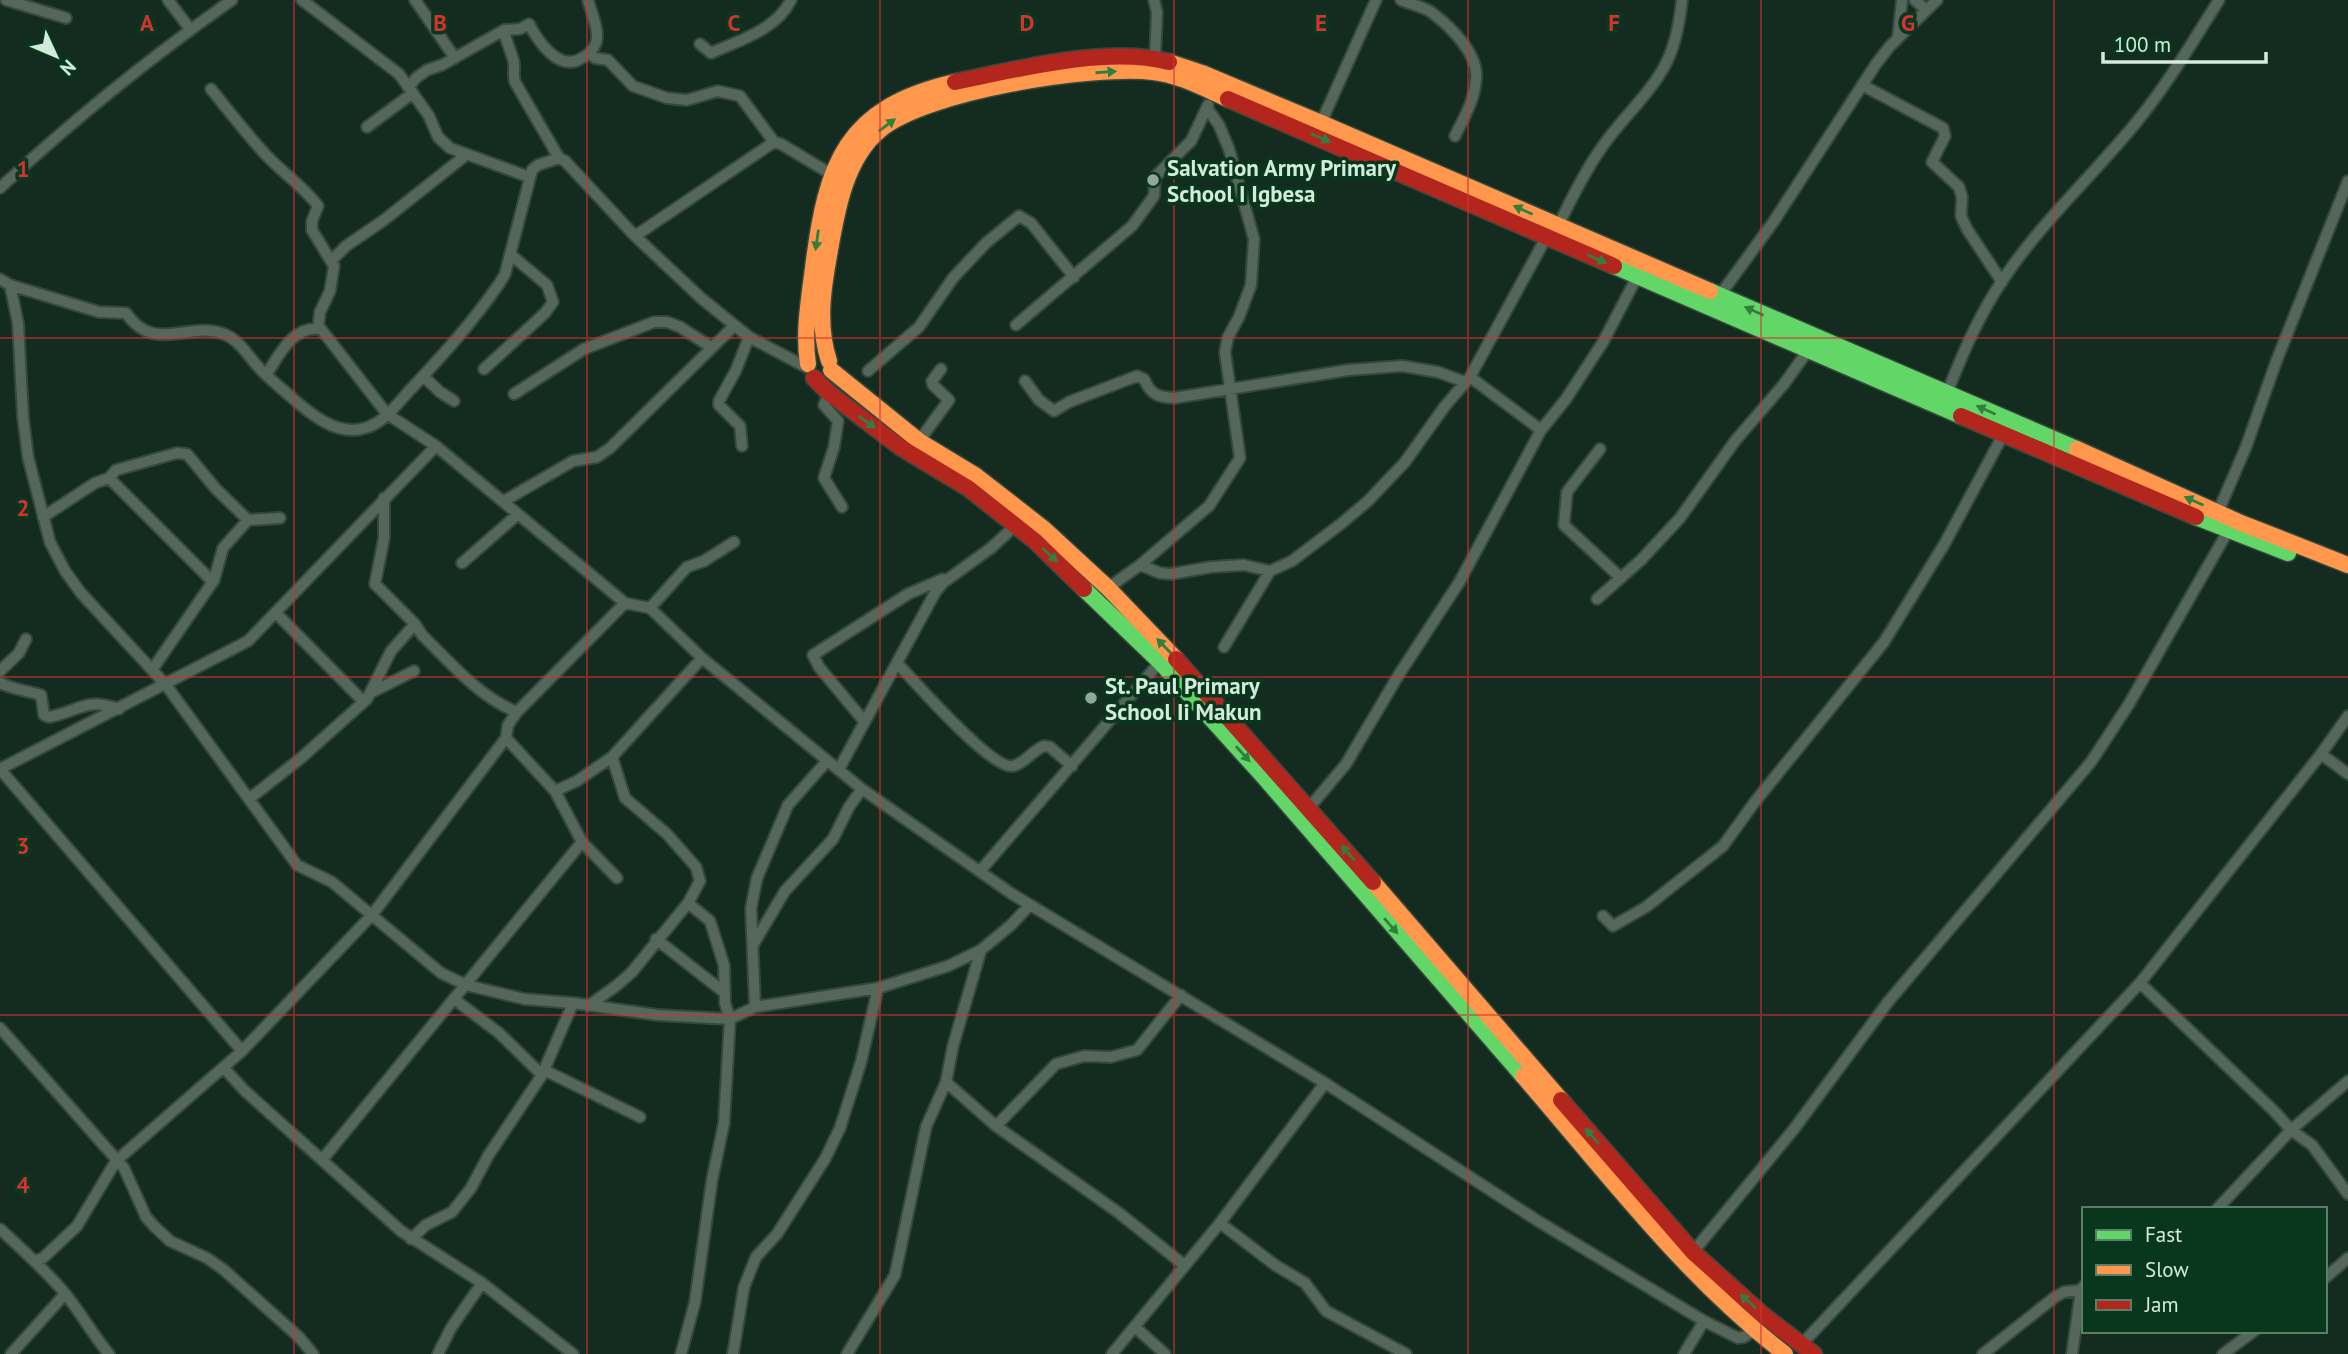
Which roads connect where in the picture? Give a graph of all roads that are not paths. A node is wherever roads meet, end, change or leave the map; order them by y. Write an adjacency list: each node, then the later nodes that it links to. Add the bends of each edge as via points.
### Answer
1 (6, 0): 17 (street)
2 (168, 0): 18 (street)
3 (232, 0): 18 (street)
4 (302, 0): 27 (street, via 399,74)
5 (415, 0): 23 (street)
6 (588, 0): 22 (street, via 597,34)
7 (791, 0): 21 (street, via 760,31 711,53)
8 (1154, 0): 24 (street)
9 (1376, 0): 29 (street)
10 (1401, 0): 31 (street, via 1429,10 1471,54 1477,72 1474,93)
11 (1682, 0): 39 (street, via 1677,33 1663,70 1598,152)
12 (1902, 0): 20 (street)
13 (1915, 0): 16 (street)
14 (1937, 0): 16 (street)
15 (2219, 0): 46 (street, via 2167,83)
16 (1926, 10): 20 (street)
17 (66, 18)
18 (191, 29): 38 (street, via 93,106)
19 (504, 30): 22 (street, via 529,24 544,47 566,62); 23 (street); 34 (street, via 514,60 515,82)
20 (1898, 37): 25 (street)
21 (700, 44)
22 (590, 53): 32 (street, via 608,60 633,86 667,98 687,100 718,91 740,96)
23 (455, 58): 27 (street, via 416,78)
24 (1155, 58): 29 (street, via 1194,69); 35 (street, via 1046,65 916,92 880,110 861,127)
25 (1862, 85): 46 (street, via 1942,128 1945,136 1932,162 1959,187 1966,229); 47 (street)
26 (211, 89): 42 (street, via 266,155 313,200 317,206 312,230)
27 (411, 90): 30 (street); 33 (street, via 438,137)
28 (1210, 100): 39 (street, one-way to 39); 43 (street, via 1191,141 1155,177 1154,196 1139,219); 54 (street, one-way to 28, via 822,312 834,219 846,178 885,125 922,106 957,96 1100,73 1153,72 1189,82); 63 (street, via 1254,239 1251,285 1228,337)
29 (1321, 123): 39 (street, one-way to 29)
30 (367, 127)
31 (1455, 136)
32 (774, 142): 35 (street); 40 (street)
33 (466, 155): 36 (street); 42 (street)
34 (559, 158): 36 (street, via 538,165); 40 (street)
35 (831, 174): 57 (street, one-way to 57, via 813,265 808,315)
36 (529, 177): 41 (street)
37 (2348, 181): 79 (street)
38 (0, 188)
39 (1552, 231): 44 (street, one-way to 44); 47 (street); 61 (street)
40 (635, 236): 49 (street)
41 (510, 254): 55 (street, via 547,285 553,302); 60 (street, via 499,284)
42 (332, 260): 50 (street, via 330,291)
43 (1074, 277): 48 (street); 58 (street, via 1031,223 1019,216 953,278 919,327)
44 (1637, 277): 53 (street); 69 (street, via 1603,342)
45 (5, 282): 59 (street, via 99,312 127,313 157,336 223,333 236,340); 81 (street, via 18,323 28,457)
46 (2002, 282): 65 (street, via 1975,326)
47 (1720, 295): 65 (street, one-way to 47)
48 (1016, 325)
49 (734, 326): 51 (street); 52 (street)
50 (318, 328): 59 (street, via 287,342); 68 (street)
51 (749, 337): 57 (street); 73 (street, via 719,401 740,426)
52 (711, 346): 66 (street, via 680,327 654,322 584,349); 77 (street, via 603,453 573,461)
53 (1809, 349): 70 (street); 92 (street, via 1680,518)
54 (830, 366): 57 (street, via 824,378); 71 (street, via 844,383)
55 (484, 369)
56 (941, 369): 71 (street, via 933,385 949,400)
57 (810, 370): 64 (street)
58 (868, 371)
59 (266, 375): 68 (street, via 327,424 357,430)
60 (423, 376): 67 (street); 68 (street)
61 (1468, 379): 63 (street, via 1402,366); 69 (street); 90 (street, via 1405,462 1368,501 1292,561)
62 (1025, 380): 63 (street, via 1054,411 1137,376 1144,379 1150,392 1169,398)
63 (1231, 388): 88 (street, via 1240,458 1213,501)
64 (829, 393): 78 (street, via 824,405 838,421 824,478); 84 (street, one-way to 84, via 900,447 968,488)
65 (1947, 393): 79 (street, one-way to 65)
66 (514, 394)
67 (454, 401)
68 (387, 414): 72 (street)
69 (1541, 430): 128 (street, via 1460,581 1346,764)
70 (2003, 435): 85 (street); 135 (street, via 1884,642 1723,846 1646,907 1614,926)
71 (919, 441): 95 (street, via 995,490)
72 (436, 446): 76 (street); 77 (street)
73 (741, 446)
74 (1600, 449): 92 (street, via 1567,492 1564,525)
75 (109, 478): 81 (street, via 95,482); 83 (street, via 116,470 187,454); 93 (street)
76 (384, 498): 99 (street); 100 (street, via 384,538 375,584)
77 (503, 502): 80 (street)
78 (842, 507)
79 (2218, 512): 89 (street)
80 (517, 515): 87 (street); 97 (street)
81 (43, 517): 106 (street, via 50,542 80,593)
82 (280, 518): 83 (street)
83 (248, 520): 93 (street, via 223,548)
84 (1015, 526): 94 (street); 104 (street, one-way to 104)
85 (2228, 531): 91 (street); 166 (street, via 2091,762 1888,1002 1794,1129)
86 (734, 542): 98 (street, via 687,567)
87 (462, 563)
88 (1140, 565): 90 (street, via 1171,574 1244,565); 95 (street)
89 (2348, 565)
90 (1270, 571): 102 (street)
91 (2348, 575)
92 (1621, 578): 96 (street)
93 (213, 582): 106 (street)
94 (944, 582): 105 (street); 116 (street, via 908,594 813,655)
95 (1108, 589): 128 (street, one-way to 95, via 1200,684)
96 (1597, 599)
97 (625, 603): 98 (street); 114 (street)
98 (650, 608): 103 (street)
99 (276, 612): 110 (street, via 248,641); 112 (street)
100 (415, 624): 111 (street, via 391,652); 114 (street, via 483,693)
101 (26, 639): 107 (street)
102 (1224, 647)
103 (702, 658): 119 (street); 120 (street)
104 (1160, 662): 121 (street); 177 (street, one-way to 177, via 1690,1269)
105 (897, 663): 116 (street); 121 (street, via 958,728 1004,765 1016,765 1044,746)
106 (152, 670): 110 (street)
107 (0, 671)
108 (414, 671): 111 (street)
109 (0, 682): 113 (street, via 41,695 44,715 49,717 97,703)
110 (166, 685): 113 (street); 127 (street)
111 (372, 692): 112 (street)
112 (364, 702): 127 (street)
113 (119, 709): 122 (street)
114 (517, 712): 117 (street)
115 (2348, 716): 118 (street)
116 (864, 721): 123 (street)
117 (506, 738): 126 (street); 134 (street)
118 (2321, 754): 124 (street); 139 (street)
119 (612, 757): 126 (street, via 577,782); 132 (street, via 625,798 696,866 701,880)
120 (827, 761): 123 (street); 137 (street, via 788,805 757,878)
121 (1072, 766): 130 (street)
122 (0, 769): 150 (street)
123 (839, 769): 125 (street)
124 (2348, 774)
125 (862, 789): 130 (street); 137 (street, via 833,839 785,891)
126 (555, 791): 129 (street)
127 (249, 799): 134 (street, via 297,865 332,882)
128 (1309, 808): 166 (street, one-way to 128)
129 (582, 842): 131 (street); 140 (street)
130 (981, 870): 133 (street)
131 (617, 878)
132 (688, 904): 136 (street); 142 (street, via 710,921 724,965)
133 (1030, 905): 138 (street); 143 (street)
134 (372, 915): 140 (street, via 441,972); 150 (street)
135 (1603, 916)
136 (656, 939): 142 (street); 146 (street, via 622,981)
137 (751, 948): 147 (street)
138 (981, 950): 141 (street, via 948,966); 154 (street)
139 (2140, 983): 158 (street); 179 (street)
140 (466, 985): 144 (street); 145 (street, via 524,999)
141 (878, 988): 147 (street); 186 (street, via 862,1062 836,1137 777,1234 756,1257 744,1287)
142 (725, 993): 148 (street)
143 (1181, 995): 155 (street); 157 (street, via 1137,1050 1056,1064)
144 (454, 999): 152 (street); 159 (street)
145 (573, 1003): 146 (street); 152 (street)
146 (588, 1006): 148 (street)
147 (755, 1007): 148 (street)
148 (730, 1019): 185 (street, via 724,1123 695,1302)
149 (0, 1028): 160 (street)
150 (242, 1051): 151 (street)
151 (224, 1068): 159 (street); 160 (street)
152 (543, 1073): 156 (street); 165 (street, via 462,1201)
153 (2348, 1081): 158 (street)
154 (946, 1082): 157 (street); 187 (street, via 926,1127 895,1275)
155 (1325, 1083): 163 (street); 175 (street, via 1538,1221)
156 (640, 1117)
157 (996, 1126): 169 (street)
158 (2291, 1130): 161 (street, via 2312,1145); 162 (street)
159 (322, 1160): 165 (street)
160 (116, 1161): 167 (street, via 77,1226); 182 (street, via 124,1168 146,1217 162,1235 224,1270)
161 (2348, 1194)
162 (2219, 1207)
163 (1220, 1223): 169 (street); 190 (street, via 1305,1283 1326,1311)
164 (0, 1229): 167 (street)
165 (411, 1239): 172 (street)
166 (1693, 1252): 179 (street, one-way to 166)
167 (35, 1261): 174 (street)
168 (2344, 1262): 170 (street); 171 (street)
169 (1184, 1265): 176 (street)
170 (2327, 1276)
171 (2348, 1277)
172 (482, 1283): 183 (street); 184 (street)
173 (2082, 1288): 193 (street, via 2055,1297); 194 (street)
174 (65, 1294): 180 (street); 181 (street)
175 (1704, 1321): 177 (street, via 1738,1338); 191 (street)
176 (1135, 1327): 188 (street); 189 (street)
177 (1754, 1330): 192 (street)
178 (2251, 1333): 195 (street)
179 (1807, 1349)
180 (11, 1354)
181 (109, 1354)
182 (313, 1354)
183 (438, 1354)
184 (573, 1354)
185 (681, 1354)
186 (733, 1354)
187 (847, 1354)
188 (1112, 1354)
189 (1166, 1354)
190 (1406, 1354)
191 (1684, 1354)
192 (1785, 1354)
193 (1983, 1354)
194 (2072, 1354)
195 (2223, 1354)

